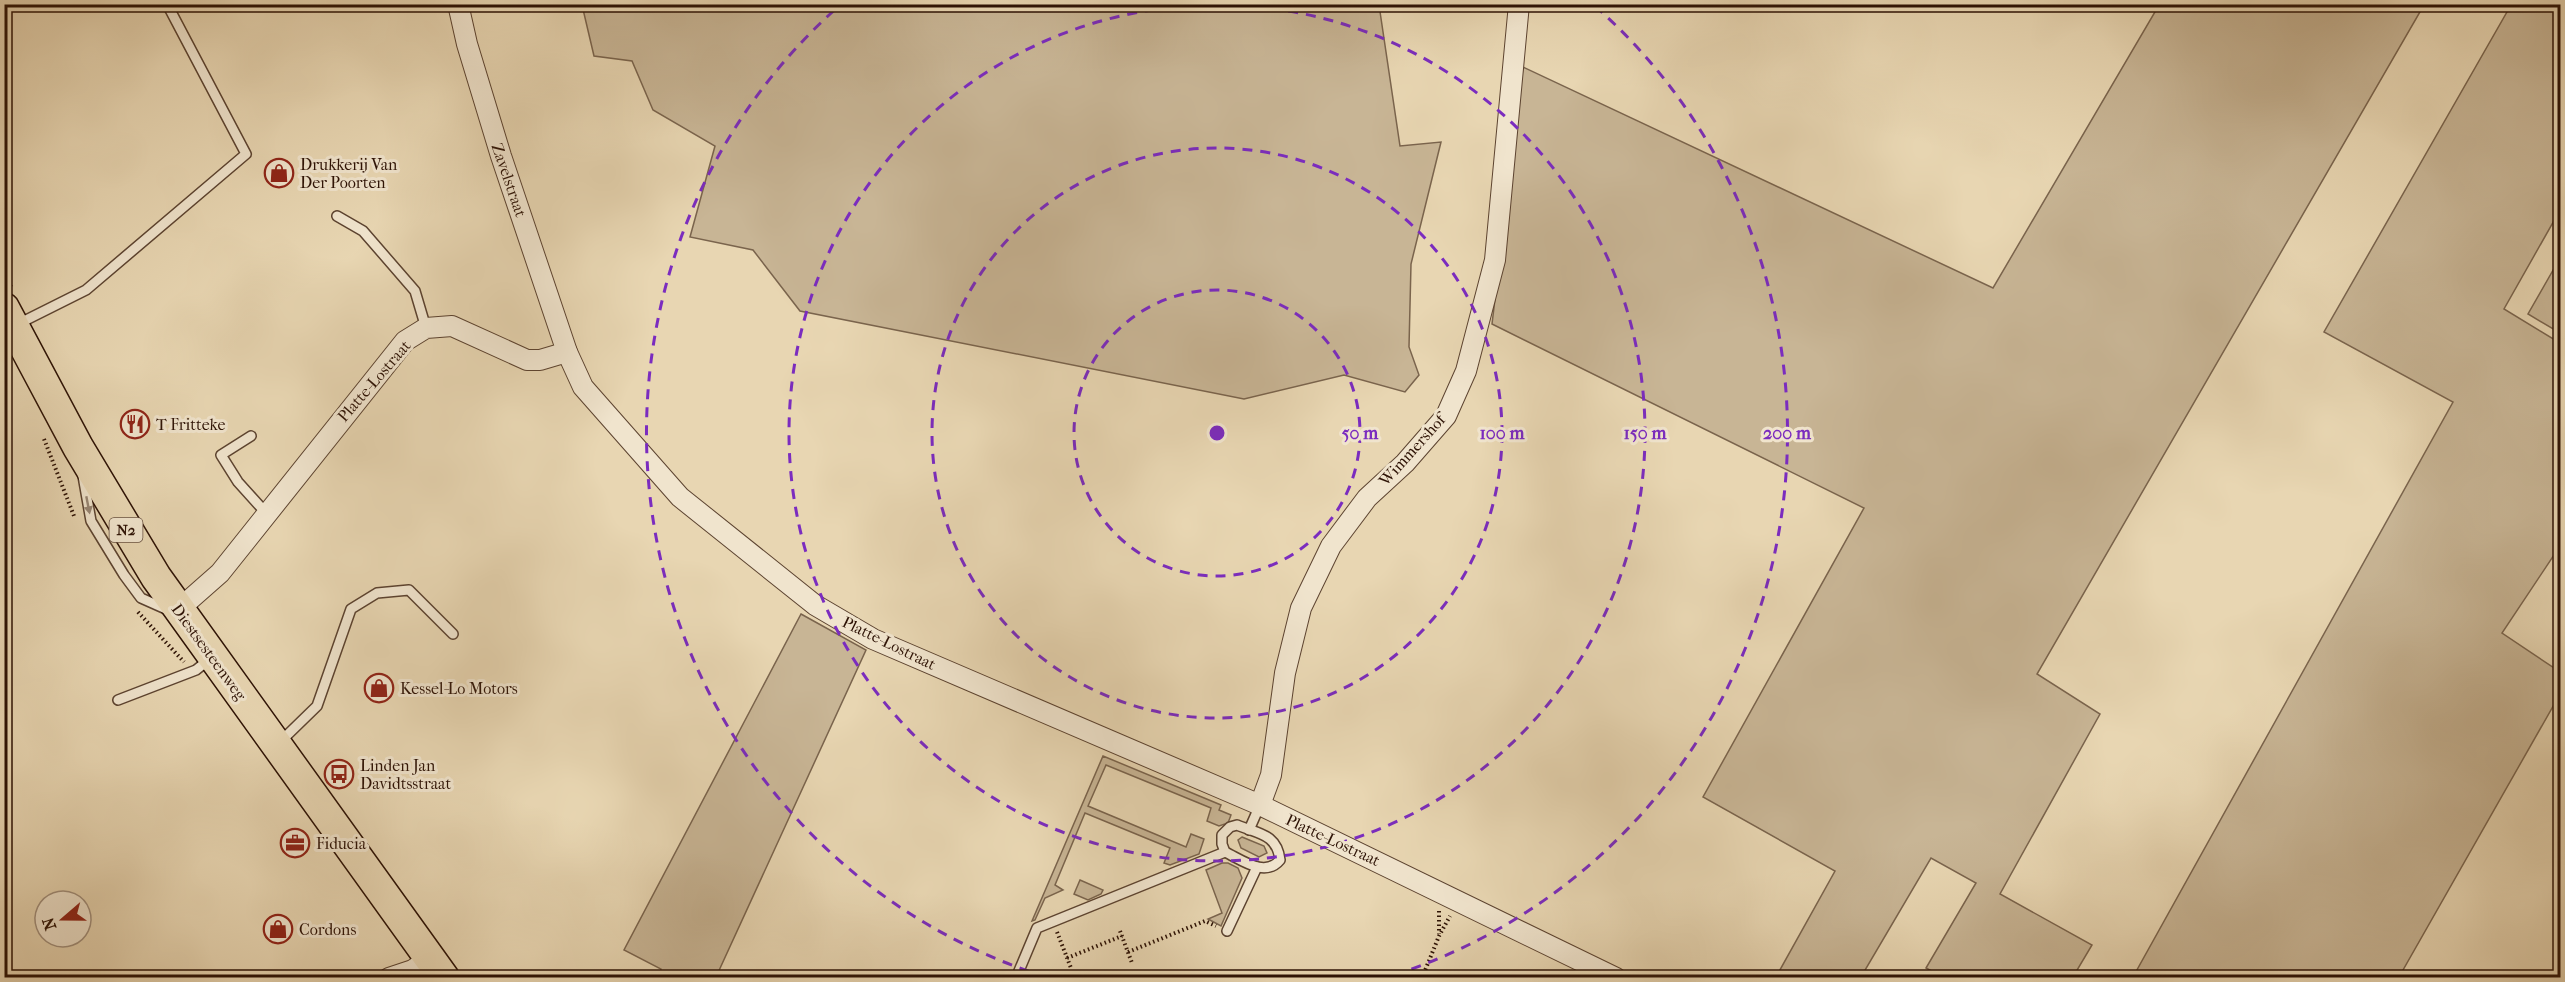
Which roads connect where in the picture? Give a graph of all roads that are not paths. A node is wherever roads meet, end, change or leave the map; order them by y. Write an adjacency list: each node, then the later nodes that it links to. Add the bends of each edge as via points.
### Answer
1 (167, 4): 5 (lane, via 246,154 86,291)
2 (458, 4): 7 (street, Zavelstraat, via 482,98)
3 (1519, 4): 15 (street, Wimmershof, via 1495,260 1467,371 1446,416 1405,463 1367,498 1331,546 1302,608 1285,673 1271,775)
4 (337, 216): 6 (lane, via 363,231 415,291)
5 (9, 317): 10 (main road, Diestsesteenweg / N2, via 107,499)
6 (426, 328): 7 (street, Platte-Lostraat, via 452,326 527,360); 9 (street, Platte-Lostraat, via 405,340)
7 (567, 352): 15 (street, Platte-Lostraat, via 583,387 680,496 815,605 873,639)
8 (251, 436): 9 (lane, via 221,455 238,482)
9 (266, 513): 10 (street, Platte-Lostraat, via 220,573)
10 (180, 613): 12 (main road, Diestsesteenweg / N2)
11 (453, 634): 14 (lane, via 409,590 376,593 368,598 351,609 317,706)
12 (212, 657): 13 (lane, via 196,670); 14 (main road, Diestsesteenweg / N2)
13 (118, 700)
14 (277, 744): 20 (main road, Diestsesteenweg / N2)
15 (1260, 805): 16 (lane); 23 (street, Platte-Lostraat)
16 (1249, 830): 17 (lane, via 1237,825 1222,835); 18 (lane, via 1274,841 1279,849 1280,860 1274,867)
17 (1225, 852): 18 (lane); 22 (lane, via 1037,928)
18 (1257, 867): 19 (lane)
19 (1227, 932)
20 (437, 968): 21 (street)
21 (388, 978)
22 (1016, 978)
23 (1616, 978)

